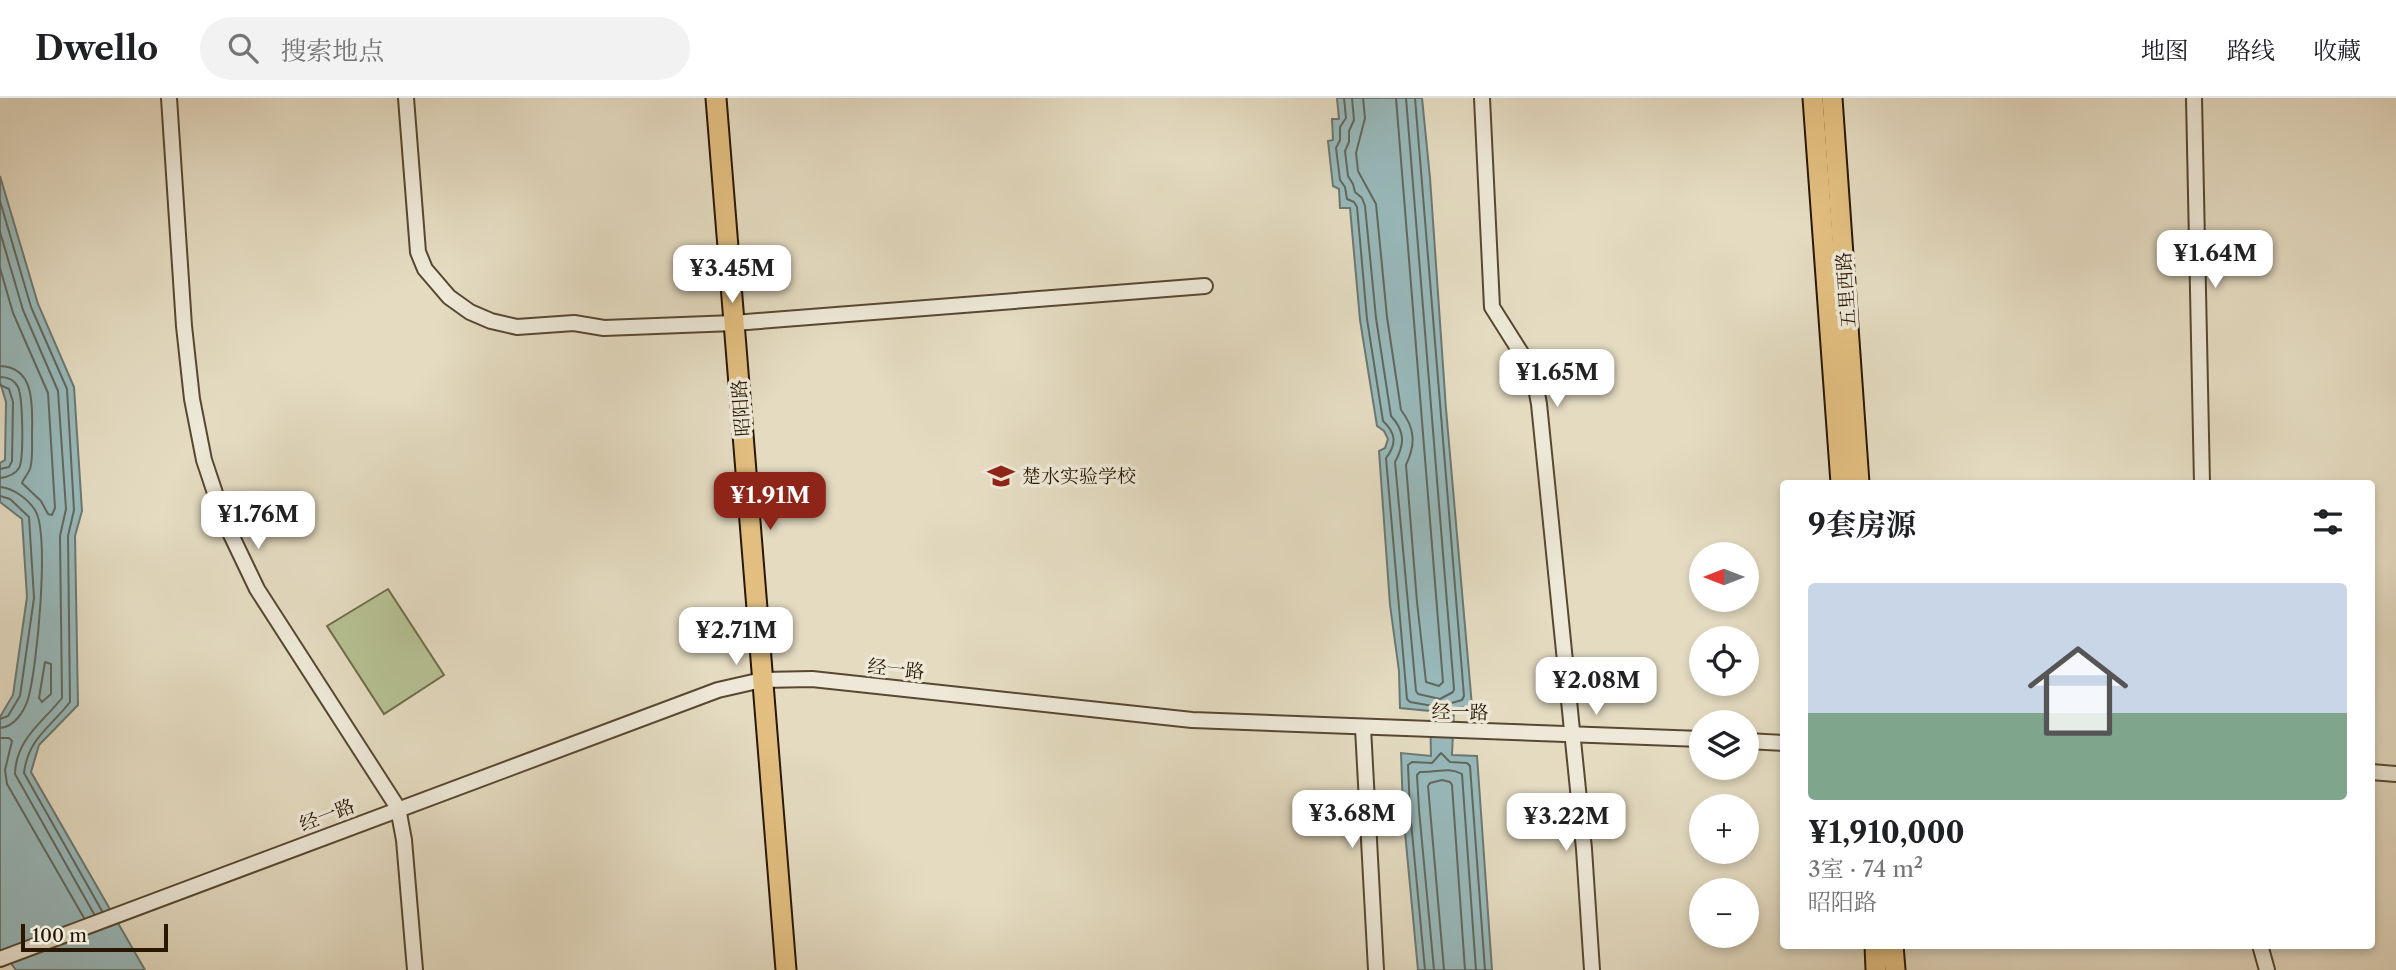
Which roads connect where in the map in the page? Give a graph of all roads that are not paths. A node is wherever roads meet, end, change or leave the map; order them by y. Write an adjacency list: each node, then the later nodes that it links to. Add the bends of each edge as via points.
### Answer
1 (169, 98): 21 (street, via 184,326 204,460 224,520 257,589)
2 (406, 98): 9 (street, via 418,253 449,297 470,312 517,327)
3 (716, 98): 9 (main road, 昭阳路)
4 (1482, 98): 15 (street, via 1492,307 1533,372 1539,404)
5 (1813, 98): 10 (main road, 五里西路)
6 (1832, 98): 11 (main road, 五里西路)
7 (2194, 98): 12 (street)
8 (1205, 286): 9 (street)
9 (734, 323): 13 (main road, 昭阳路)
10 (1841, 480)
11 (1860, 480)
12 (2202, 480)
13 (762, 680): 14 (street, 经一路, via 812,679 1192,720); 21 (street, 经一路, via 718,690); 27 (main road, 昭阳路)
14 (1363, 728): 15 (street, 经一路); 28 (street)
15 (1571, 734): 16 (street, 经一路); 29 (street)
16 (1689, 739)
17 (1759, 742): 18 (street)
18 (1780, 743)
19 (2375, 772): 20 (street)
20 (2396, 774)
21 (398, 808): 25 (street, 经一路); 26 (street)
22 (1875, 949): 30 (main road)
23 (1893, 949): 31 (main road)
24 (2261, 949): 32 (street)
25 (0, 959)
26 (415, 970)
27 (786, 970)
28 (1376, 970)
29 (1592, 970)
30 (1876, 970)
31 (1895, 970)
32 (2267, 970)

